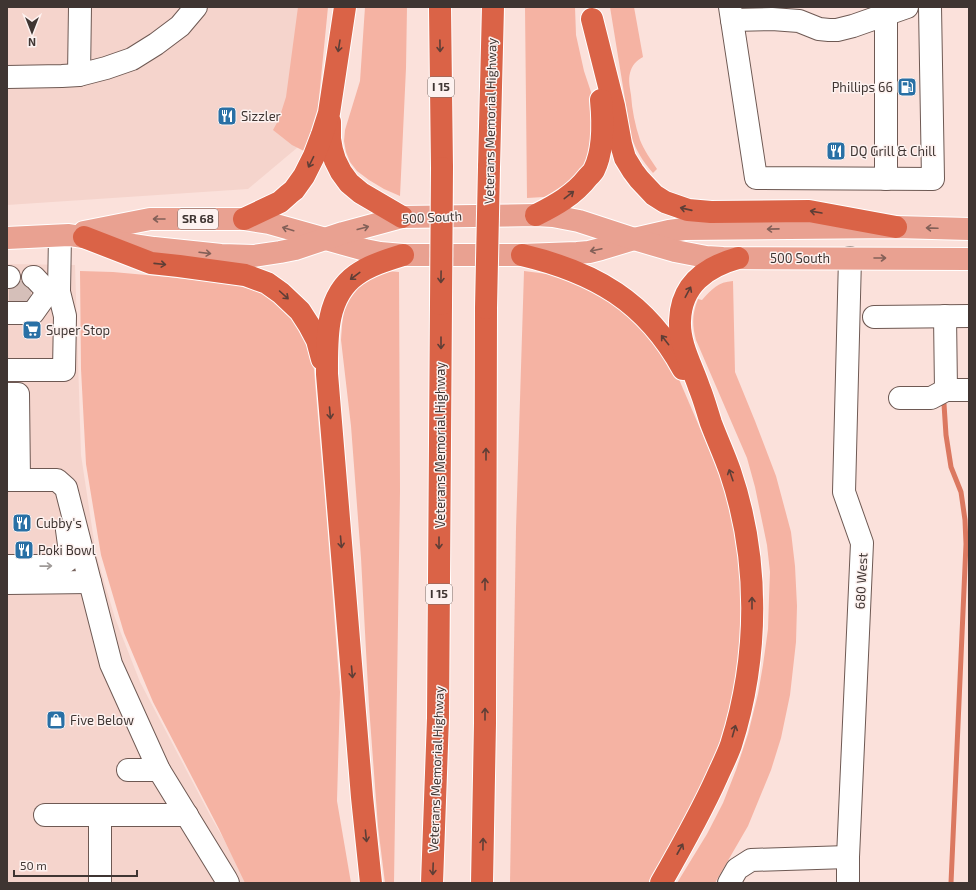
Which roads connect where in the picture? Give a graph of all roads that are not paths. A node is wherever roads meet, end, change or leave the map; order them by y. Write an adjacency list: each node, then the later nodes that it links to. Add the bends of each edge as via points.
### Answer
1 (80, 7): 11 (lane)
2 (196, 7): 11 (lane, via 180,26 132,59)
3 (345, 7): 13 (highway, one-way to 13)
4 (440, 7): 54 (highway, Veterans Memorial Highway / I 15, one-way to 54, bridge, via 442,168 438,718)
5 (493, 7): 55 (highway, Veterans Memorial Highway, one-way to 5, bridge, via 486,308)
6 (907, 7): 10 (lane)
7 (930, 7): 14 (lane, via 933,179)
8 (591, 13): 15 (highway, one-way to 8, via 572,194 594,170 598,158 603,116); 18 (highway, one-way to 8, via 809,211 693,211 677,207 654,195 625,158)
9 (731, 14): 10 (lane, via 799,21 833,30); 14 (lane, via 756,178)
10 (886, 14): 14 (lane)
11 (79, 75): 12 (lane)
12 (7, 76)
13 (329, 113): 16 (highway, via 332,150 341,172 349,183 362,193); 17 (highway, one-way to 17, via 314,156 294,190 280,202)
14 (886, 179)
15 (536, 214): 16 (main road, 500 South / SR 68); 23 (main road, 500 South / SR 68, via 579,221)
16 (402, 217): 22 (main road, 500 South / SR 68, one-way to 16)
17 (244, 219): 20 (main road, 500 South / SR 68, one-way to 20, via 150,219); 22 (main road, 500 South / SR 68, one-way to 17, via 269,223)
18 (896, 227): 19 (main road, 500 South / SR 68, one-way to 18); 23 (main road, 500 South / SR 68, one-way to 23, via 684,229)
19 (969, 229)
20 (71, 236): 21 (main road, 500 South / SR 68); 22 (main road, 500 South / SR 68, one-way to 22, via 154,248 240,256 280,252); 29 (lane); 35 (highway, one-way to 35, via 151,263 245,275 267,283 282,293 310,325)
21 (7, 238)
22 (326, 239): 24 (main road, 500 South / SR 68, via 365,250)
23 (634, 239): 25 (main road, 500 South / SR 68, one-way to 25, via 589,252); 26 (main road, 500 South / SR 68, via 691,254)
24 (403, 255): 25 (main road, 500 South / SR 68); 35 (highway, one-way to 35, via 355,275 340,292 331,313 327,340)
25 (522, 255): 40 (highway, one-way to 25, via 668,345 637,308 585,275)
26 (738, 258): 27 (main road, 500 South / SR 68); 40 (highway, one-way to 26, via 682,342 681,312 686,295 697,280 715,266)
27 (850, 258): 28 (main road, 500 South / SR 68, one-way to 28); 50 (lane, 680 West, via 844,492 862,543)
28 (969, 259)
29 (43, 288): 30 (lane, via 33,313); 34 (lane, via 65,316 64,370)
30 (8, 290)
31 (945, 316): 32 (lane); 33 (lane); 36 (lane)
32 (969, 316)
33 (874, 317)
34 (7, 370)
35 (327, 374): 53 (highway, one-way to 53)
36 (946, 390): 37 (lane); 39 (lane, via 931,398)
37 (969, 390)
38 (7, 394): 41 (lane, via 18,394)
39 (900, 398)
40 (711, 423): 56 (highway, one-way to 40, via 704,806 730,747 741,705 751,645 752,600 746,536 734,482)
41 (11, 482): 42 (lane, one-way to 41, via 60,566 68,560 70,552 62,500 57,496 43,493 22,493); 43 (lane, via 57,480 66,488)
42 (7, 566)
43 (90, 582): 44 (lane); 46 (lane, via 111,664)
44 (7, 583)
45 (128, 770): 46 (lane)
46 (159, 770): 48 (lane)
47 (100, 815): 48 (lane); 49 (lane); 51 (lane)
48 (186, 815): 52 (lane)
49 (44, 816)
50 (848, 857): 57 (lane, via 751,860 737,869); 58 (lane, 680 West)
51 (100, 883)
52 (228, 883)
53 (371, 883)
54 (432, 883)
55 (482, 883)
56 (661, 883)
57 (729, 883)
58 (848, 883)

